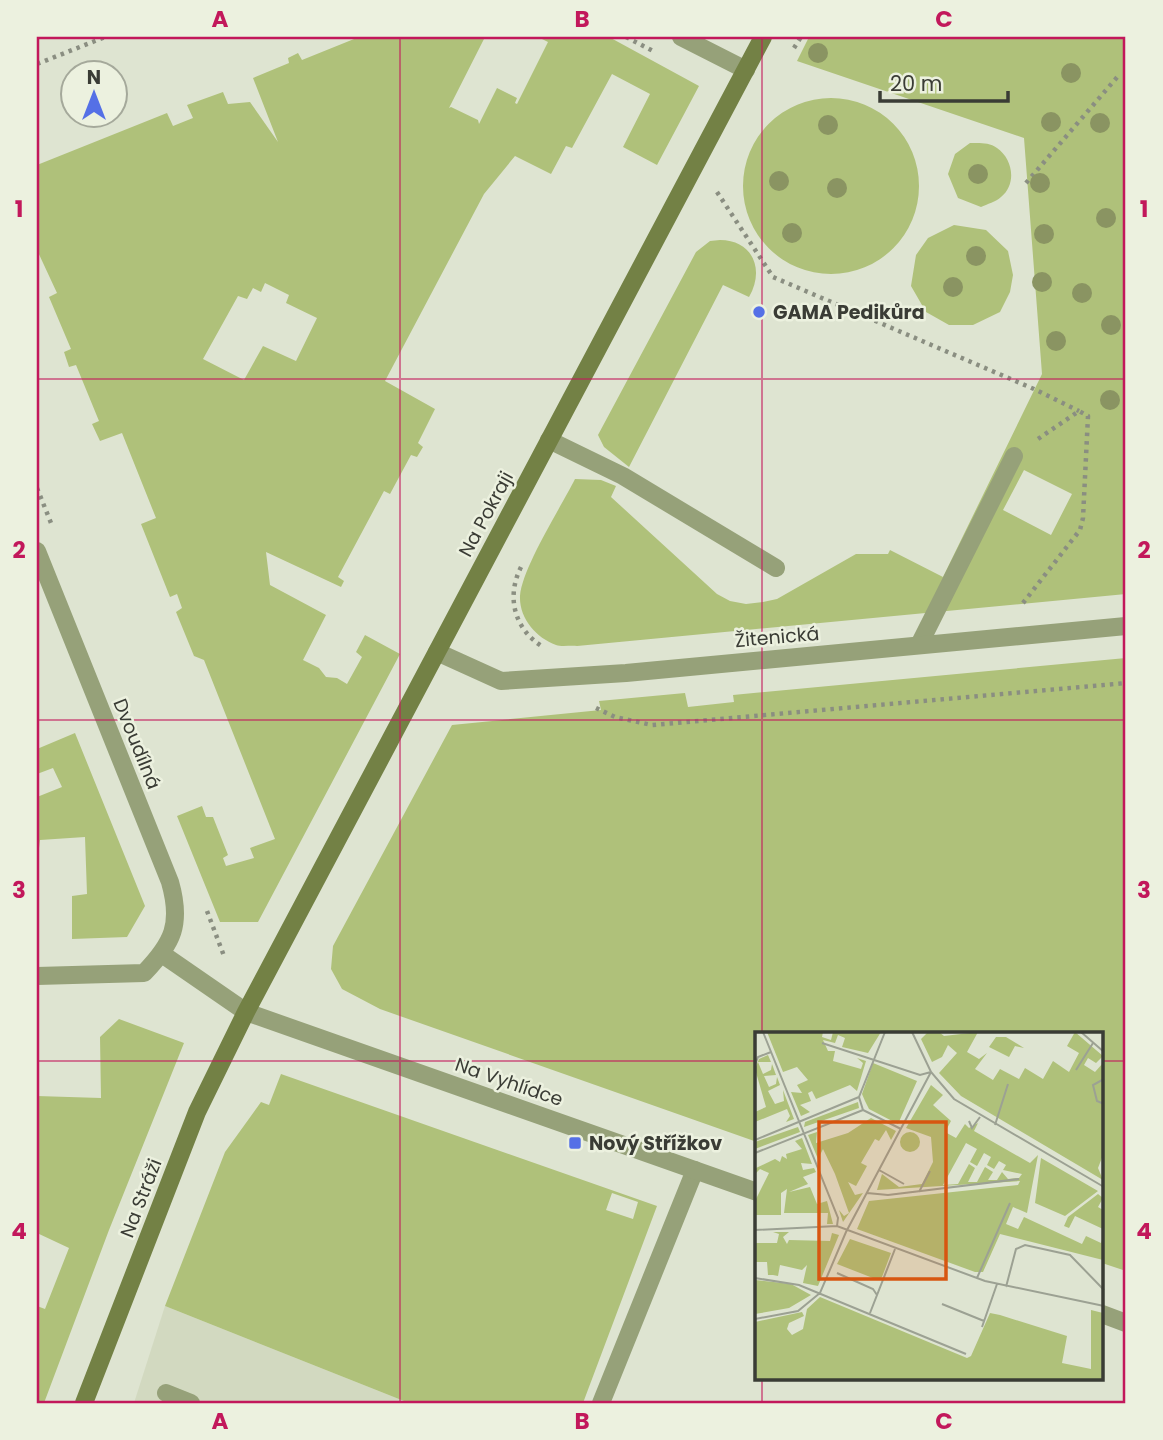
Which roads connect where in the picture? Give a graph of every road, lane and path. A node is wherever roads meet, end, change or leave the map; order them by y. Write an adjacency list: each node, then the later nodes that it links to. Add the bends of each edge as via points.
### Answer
1 (105, 37): 4 (path)
2 (681, 37): 5 (street)
3 (764, 37): 5 (street, Na Pokraji)
4 (37, 64)
5 (746, 71): 12 (street, Na Pokraji)
6 (1119, 75): 8 (path)
7 (723, 181): 9 (path)
8 (1026, 183)
9 (717, 192): 10 (path); 11 (path, via 774,277)
10 (710, 204)
11 (1079, 411): 13 (path); 17 (path, via 1088,416 1080,530)
12 (549, 440): 16 (street, via 623,477); 21 (street, Na Pokraji)
13 (1014, 456): 19 (street)
14 (37, 551): 24 (street, Dvoudílná, via 175,898 175,926)
15 (524, 559): 20 (path, via 512,599 517,621 531,639)
16 (776, 568)
17 (1018, 610)
18 (1126, 626): 19 (street, Žitenická)
19 (919, 645): 21 (street, Žitenická, via 502,681)
20 (554, 650)
21 (437, 652): 26 (street, Na Pokraji)
22 (1126, 683): 23 (path, via 652,725 615,717)
23 (589, 705)
24 (162, 954): 25 (street, via 144,974); 26 (street, Na Vyhlídce)
25 (37, 976)
26 (246, 1012): 27 (street, Na Vyhlídce); 32 (street, Na Stráži, via 197,1112)
27 (695, 1170): 28 (street, Na Vyhlídce); 34 (street)
28 (755, 1191)
29 (1104, 1315): 30 (street)
30 (1126, 1323)
31 (166, 1393): 33 (street)
32 (84, 1403)
33 (191, 1403)
34 (600, 1403)

